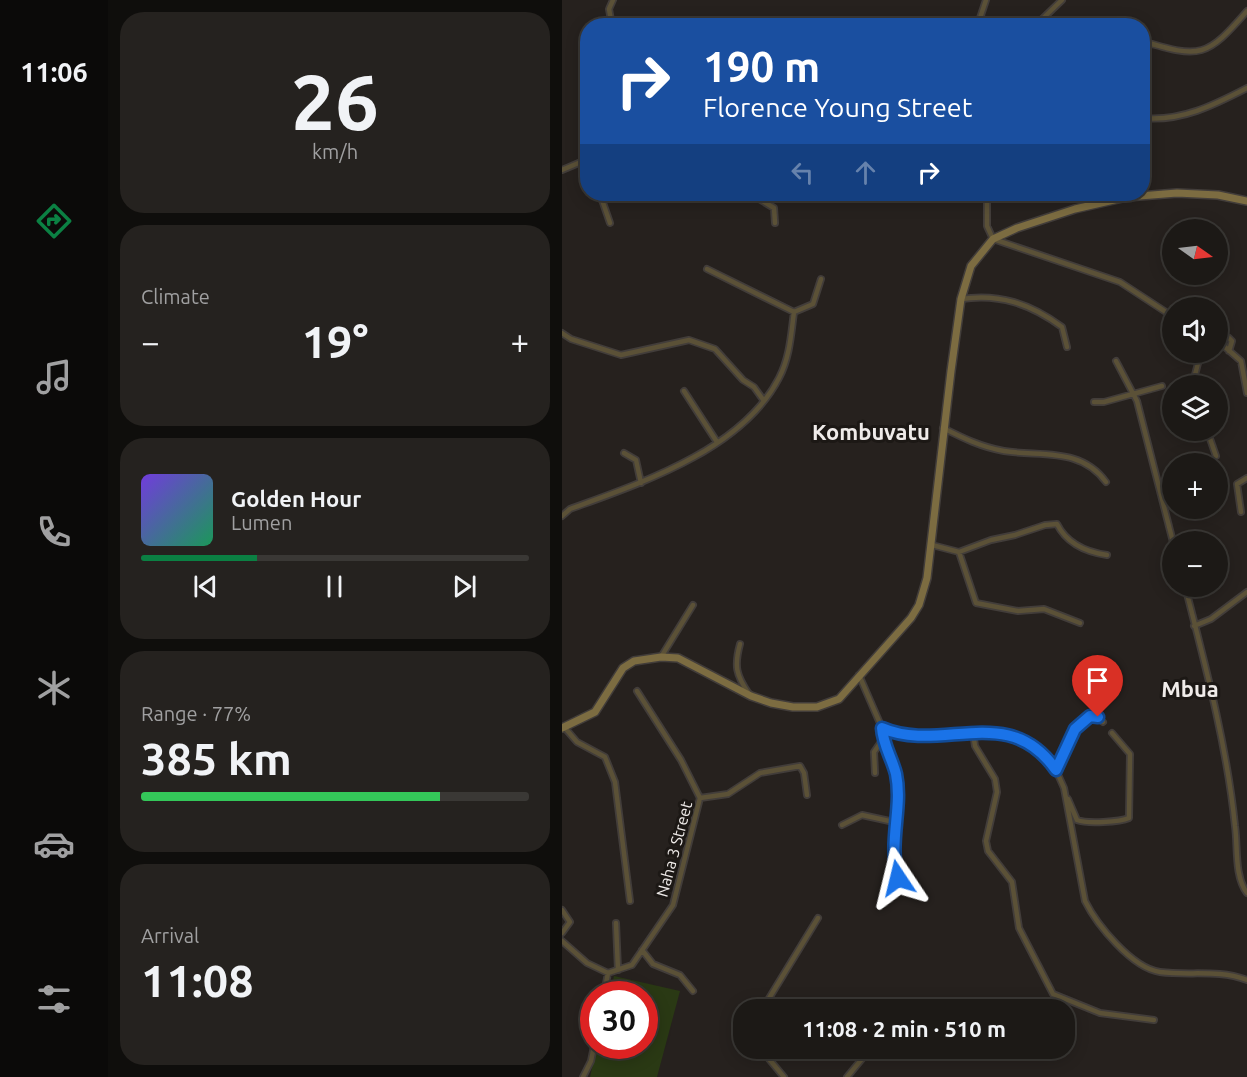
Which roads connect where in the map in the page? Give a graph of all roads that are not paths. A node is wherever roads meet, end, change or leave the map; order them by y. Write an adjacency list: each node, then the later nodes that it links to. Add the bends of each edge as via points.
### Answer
1 (613, 0): 5 (street)
2 (986, 0): 6 (street)
3 (1062, 0): 7 (street)
4 (1246, 10): 8 (street, via 1222,40 1199,51 1181,53)
5 (611, 18)
6 (980, 18)
7 (1043, 18)
8 (1150, 43)
9 (1246, 88): 10 (street, via 1199,111)
10 (1150, 118)
11 (580, 162): 12 (street)
12 (562, 170)
13 (1150, 195): 18 (street, via 1218,195)
14 (602, 201): 19 (street)
15 (762, 201): 20 (street, via 774,208)
16 (987, 201): 21 (street, via 987,226)
17 (1110, 201): 21 (street, via 1075,209)
18 (1246, 201)
19 (610, 223)
20 (775, 223)
21 (993, 239): 24 (street, via 971,266); 25 (street, via 1120,282)
22 (707, 270): 26 (street)
23 (822, 279): 26 (street, via 813,304)
24 (961, 299): 29 (street, via 983,296 1024,304 1062,327); 38 (street)
25 (1162, 309)
26 (794, 312): 36 (street, via 792,341 780,378)
27 (562, 333): 36 (street, via 621,355 689,340 715,349)
28 (1229, 338): 30 (street)
29 (1067, 347)
30 (1229, 351): 34 (street, via 1242,361)
31 (1116, 361): 35 (street)
32 (1162, 386): 35 (street)
33 (684, 391): 39 (street)
34 (1246, 393)
35 (1134, 395): 37 (street); 46 (street)
36 (764, 401): 39 (street)
37 (1094, 402)
38 (943, 428): 42 (street, via 984,447 1063,455 1096,467); 47 (street)
39 (717, 442): 43 (street, via 695,459)
40 (624, 453): 43 (street, via 636,460)
41 (1246, 478): 44 (street, via 1237,484)
42 (1106, 482)
43 (641, 483): 45 (street, via 570,509)
44 (1241, 512)
45 (562, 516)
46 (1170, 531)
47 (932, 545): 48 (street); 57 (street, via 919,605)
48 (959, 552): 49 (street, via 1057,524 1072,543); 53 (street, via 976,603 1018,611 1044,609)
49 (1107, 555)
50 (1246, 592): 54 (street, via 1211,619)
51 (1187, 597): 54 (street)
52 (693, 605): 56 (street)
53 (1080, 623)
54 (1194, 626): 74 (street, via 1223,752 1238,865)
55 (740, 644): 59 (street, via 734,665)
56 (661, 657): 59 (street, via 678,658); 61 (street, via 634,661 623,668 595,712)
57 (859, 675): 59 (street, via 839,699 817,708 793,707); 62 (street)
58 (637, 691): 70 (street, Naha 3 Street)
59 (751, 696)
60 (1103, 722): 66 (street, via 1090,716 1075,729)
61 (563, 728): 75 (street, via 577,742 605,757 615,782)
62 (882, 728): 63 (street, via 904,735); 65 (street)
63 (973, 732): 66 (street, via 1000,733 1024,740); 88 (street, via 975,746 995,779 997,792 986,841 988,850 1012,882 1019,928 1052,994 1100,1013)
64 (1112, 733): 68 (street, via 1130,754 1129,818 1085,823 1077,820)
65 (883, 740): 67 (street, via 874,752); 71 (street, via 896,774)
66 (1056, 770): 68 (street)
67 (875, 773)
68 (1065, 791): 84 (street, via 1086,901 1115,941 1141,965 1159,972 1228,973)
69 (807, 795): 70 (street, via 800,766 760,773 728,794)
70 (700, 798): 81 (street, Naha 3 Street, via 673,906)
71 (894, 822): 72 (street, via 862,815); 73 (street, via 893,852)
72 (842, 825)
73 (902, 884)
74 (1246, 893)
75 (630, 901)
76 (562, 910): 79 (street, via 570,922)
77 (818, 918): 87 (street)
78 (616, 923): 82 (street)
79 (562, 933)
80 (562, 941): 83 (street, via 587,963)
81 (642, 950): 82 (street, Naha 3 Street, via 632,965); 86 (street, via 653,964 680,975)
82 (618, 970): 83 (street, Naha 3 Street)
83 (608, 974): 85 (street)
84 (1246, 980)
85 (607, 981)
86 (693, 991)
87 (768, 999)
88 (1154, 1020)
89 (591, 1059): 92 (street)
90 (769, 1059): 93 (street)
91 (862, 1059): 94 (street)
92 (583, 1077)
93 (784, 1077)
94 (847, 1077)

